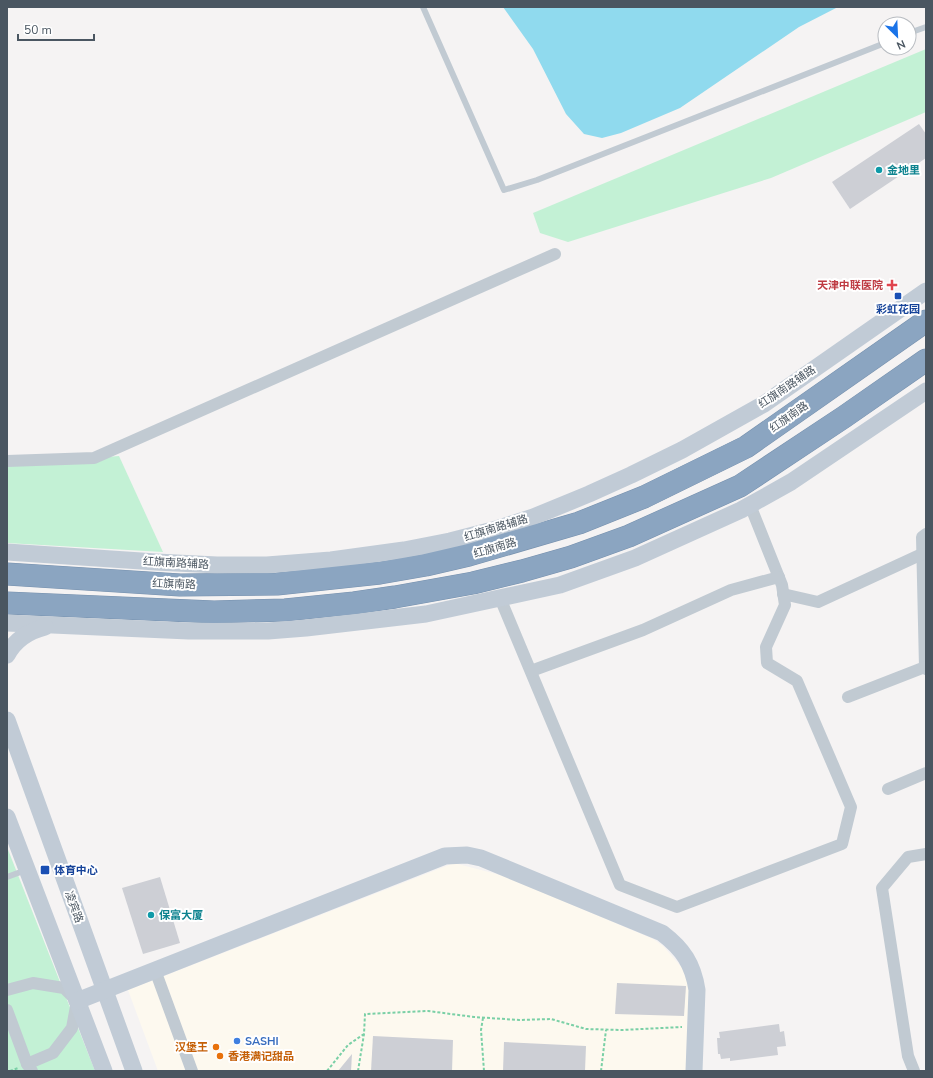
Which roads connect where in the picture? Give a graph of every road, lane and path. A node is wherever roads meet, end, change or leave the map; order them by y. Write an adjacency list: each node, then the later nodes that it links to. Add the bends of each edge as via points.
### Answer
1 (423, 7): 2 (lane, via 504,190 537,180)
2 (877, 46)
3 (555, 254): 8 (street, via 94,458)
4 (926, 291): 11 (main road, 红旗南路辅路, via 764,404 682,450 589,494 493,530 404,550 267,565 156,562)
5 (926, 321): 13 (highway, 红旗南路, via 746,447 644,497 579,523 469,555 380,573 277,584 180,585)
6 (926, 360): 17 (highway, via 740,486 629,536 571,557 473,583 381,599 285,610 214,612)
7 (926, 391): 9 (main road, via 791,482)
8 (7, 461)
9 (750, 505): 14 (street); 16 (main road, via 635,558 560,585)
10 (926, 534): 12 (street, via 922,537)
11 (7, 552)
12 (922, 554): 15 (street, via 818,602); 21 (street)
13 (7, 574)
14 (779, 577): 15 (street); 22 (street, via 731,590 643,630)
15 (783, 594): 22 (street, via 785,605 766,647 767,663 797,681 851,807 842,844 677,907 620,885)
16 (500, 598): 19 (main road, via 426,614 291,629 189,631); 22 (street)
17 (7, 603)
18 (7, 623): 19 (main road)
19 (55, 625): 20 (main road, via 22,638 14,644)
20 (7, 656)
21 (925, 668): 23 (street)
22 (531, 671)
23 (848, 697)
24 (7, 720): 33 (main road, 凌宾路)
25 (926, 773): 26 (street)
26 (888, 789)
27 (7, 817): 29 (main road)
28 (926, 854): 49 (street, via 908,857 882,888 908,1056)
29 (27, 870): 30 (lane); 34 (main road)
30 (7, 877)
31 (155, 970): 33 (main road); 37 (main road, via 445,856 466,855 481,858 662,933 675,943 685,956 695,977); 43 (street)
32 (7, 990): 34 (street, via 33,984 64,988)
33 (104, 990): 34 (main road); 42 (main road, 凌宾路)
34 (77, 1001): 40 (street, via 72,1028 53,1053); 41 (main road)
35 (7, 1010): 40 (street)
36 (483, 1018): 38 (path, via 552,1019 586,1029); 39 (path, via 428,1011 365,1014); 46 (path, via 481,1030)
37 (696, 1027): 38 (path); 48 (main road)
38 (606, 1030): 47 (path)
39 (364, 1034): 44 (path, via 348,1045); 45 (path)
40 (30, 1067)
41 (104, 1071)
42 (134, 1071)
43 (192, 1071)
44 (327, 1071)
45 (358, 1071)
46 (484, 1071)
47 (601, 1071)
48 (694, 1071)
49 (914, 1071)

